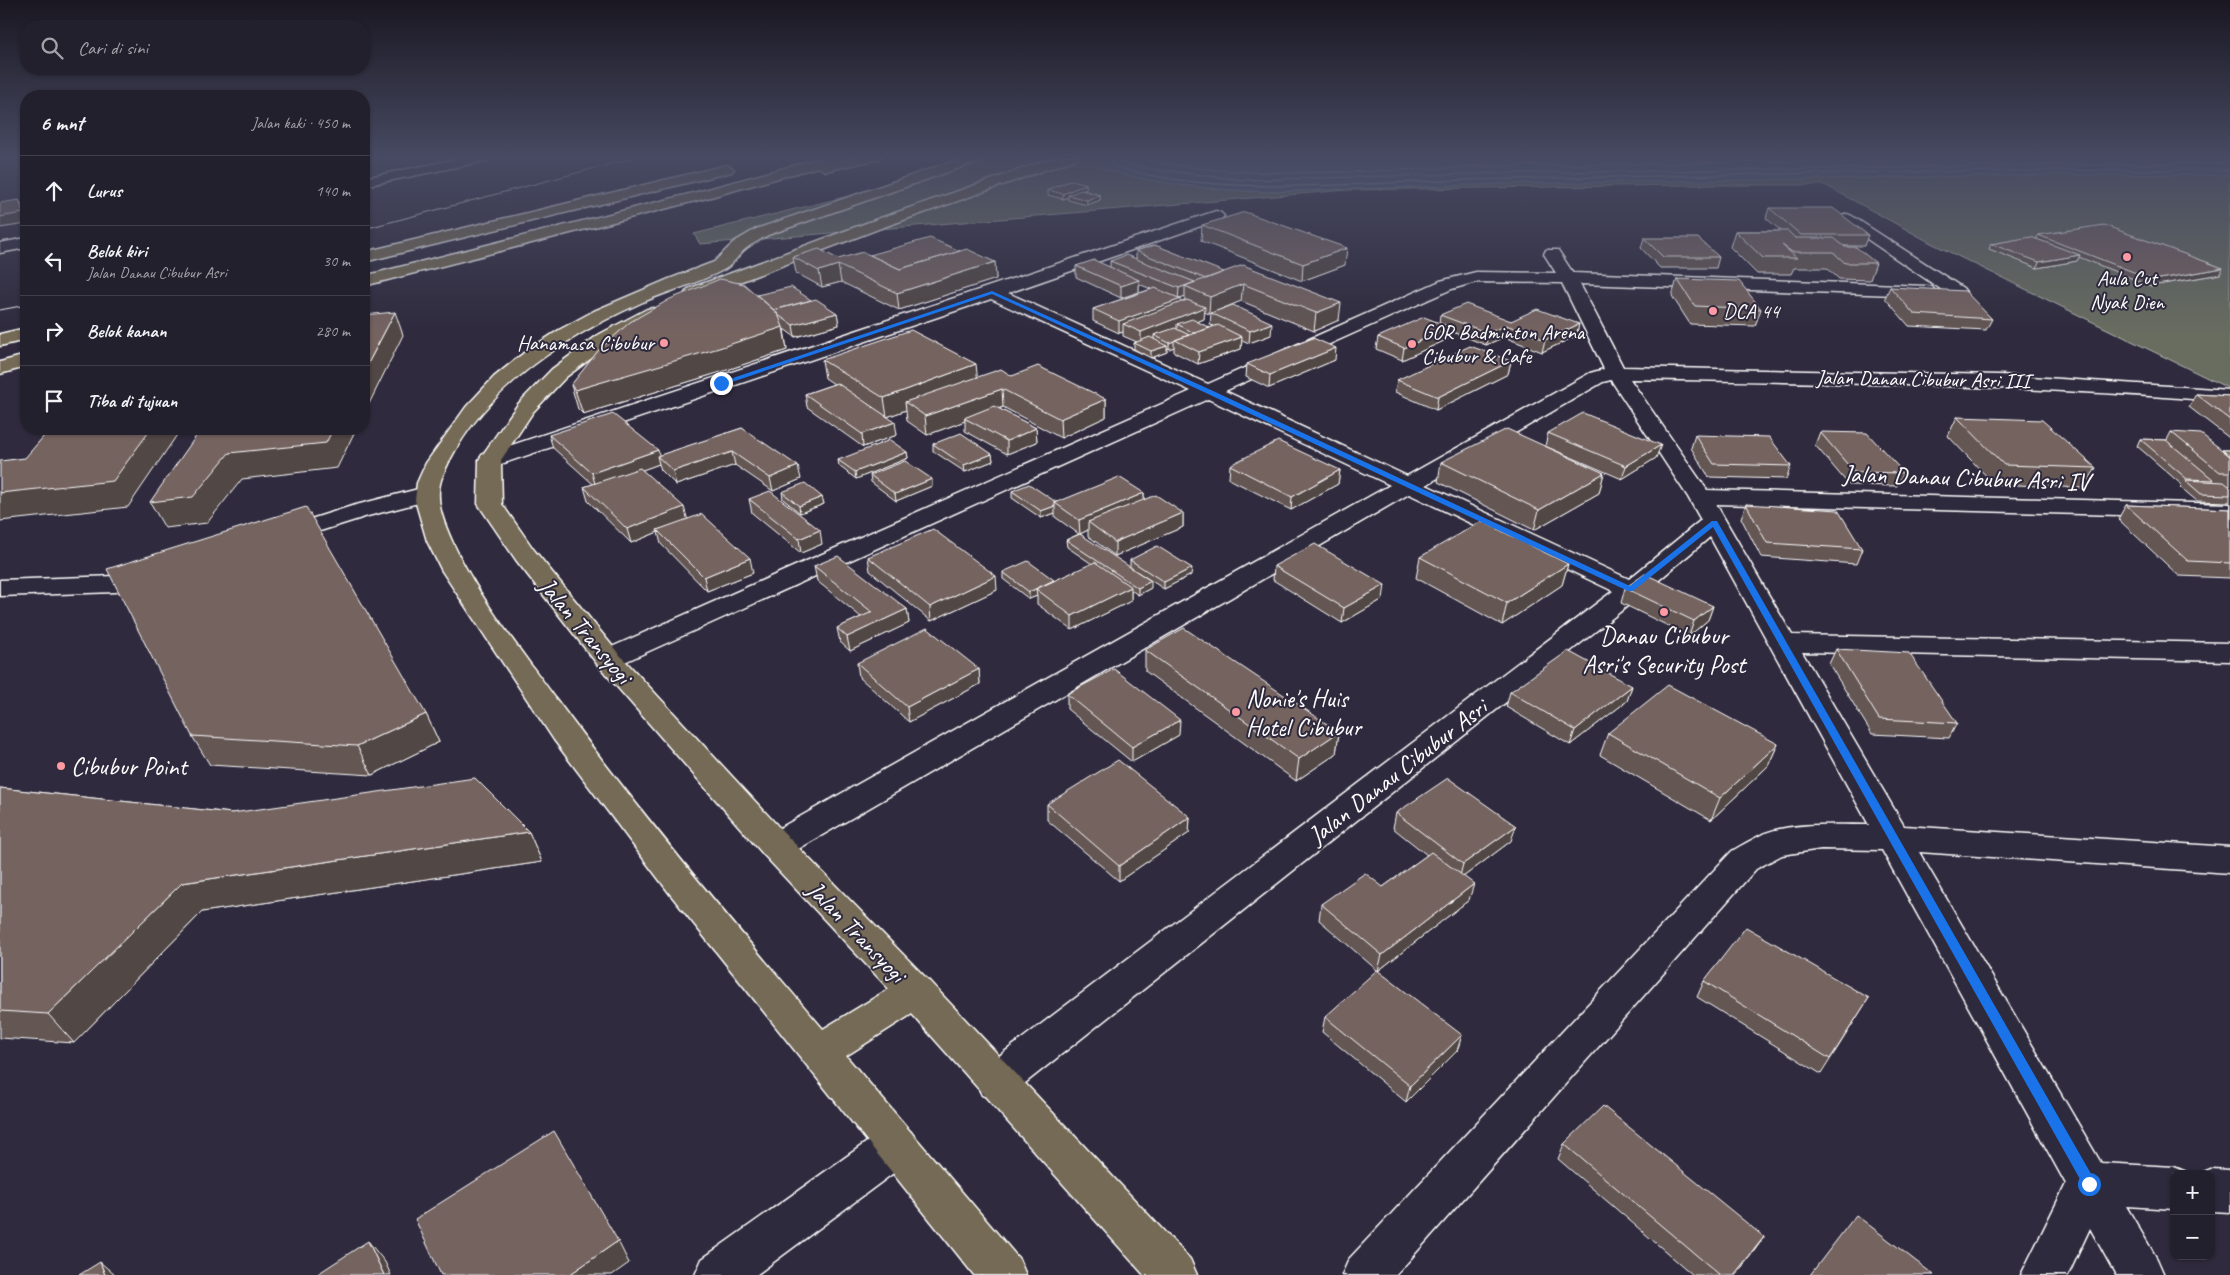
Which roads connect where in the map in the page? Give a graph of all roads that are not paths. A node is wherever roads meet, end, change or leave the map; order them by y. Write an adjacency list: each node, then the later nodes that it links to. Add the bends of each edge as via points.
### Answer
1 (507, 216): 10 (highway)
2 (533, 216): 10 (highway)
3 (621, 216): 15 (highway)
4 (809, 216): 13 (highway, via 762,232 740,245)
5 (874, 216): 13 (highway)
6 (889, 216): 24 (highway, via 693,293 613,335 559,373 525,408)
7 (1216, 216): 16 (street)
8 (1847, 219): 14 (street, via 1957,292)
9 (20, 245): 11 (street)
10 (408, 246): 12 (highway)
11 (0, 248)
12 (370, 255)
13 (720, 265): 26 (highway, via 609,310 542,348 472,411 438,461)
14 (1560, 266): 21 (street); 22 (street, via 1476,277 1446,285)
15 (370, 279)
16 (992, 292): 22 (street); 24 (street)
17 (20, 335): 18 (highway)
18 (0, 340)
19 (20, 363): 20 (highway)
20 (0, 368)
21 (1616, 373): 23 (street, Jalan Danau Cibubur Asri III, via 2072,383); 25 (street, Jalan Danau Cibubur Asri III, via 1597,377); 27 (street)
22 (1208, 391): 25 (street); 35 (street)
23 (2230, 396)
24 (490, 460): 35 (highway, Jalan Transyogi, via 490,504 525,555)
25 (1408, 486): 32 (street); 37 (street, Jalan Danau Cibubur Asri III)
26 (426, 494): 29 (street); 40 (highway, via 432,524 448,558 538,695 694,901)
27 (1707, 510): 28 (street, Jalan Danau Cibubur Asri IV); 32 (street, Jalan Danau Cibubur Asri); 33 (street)
28 (2230, 511)
29 (261, 543)
30 (172, 573): 31 (street, via 116,584)
31 (0, 588)
32 (1631, 590): 41 (street, Jalan Danau Cibubur Asri)
33 (1783, 643): 34 (street); 36 (street)
34 (2230, 652)
35 (608, 659): 37 (highway, Jalan Transyogi)
36 (1894, 838): 38 (street); 43 (street); 50 (street, via 1821,836 1775,844 1744,860)
37 (776, 846): 39 (highway, Jalan Transyogi)
38 (2230, 860)
39 (916, 992): 40 (highway); 41 (highway, Jalan Transyogi)
40 (819, 1052): 42 (highway)
41 (996, 1082): 49 (highway, Jalan Transyogi)
42 (896, 1146): 47 (street); 48 (highway)
43 (2089, 1184): 44 (street); 51 (street); 52 (street)
44 (2170, 1188)
45 (2215, 1190): 46 (street)
46 (2230, 1191)
47 (718, 1275)
48 (1003, 1275)
49 (1174, 1275)
50 (1365, 1275)
51 (2044, 1275)
52 (2142, 1275)

